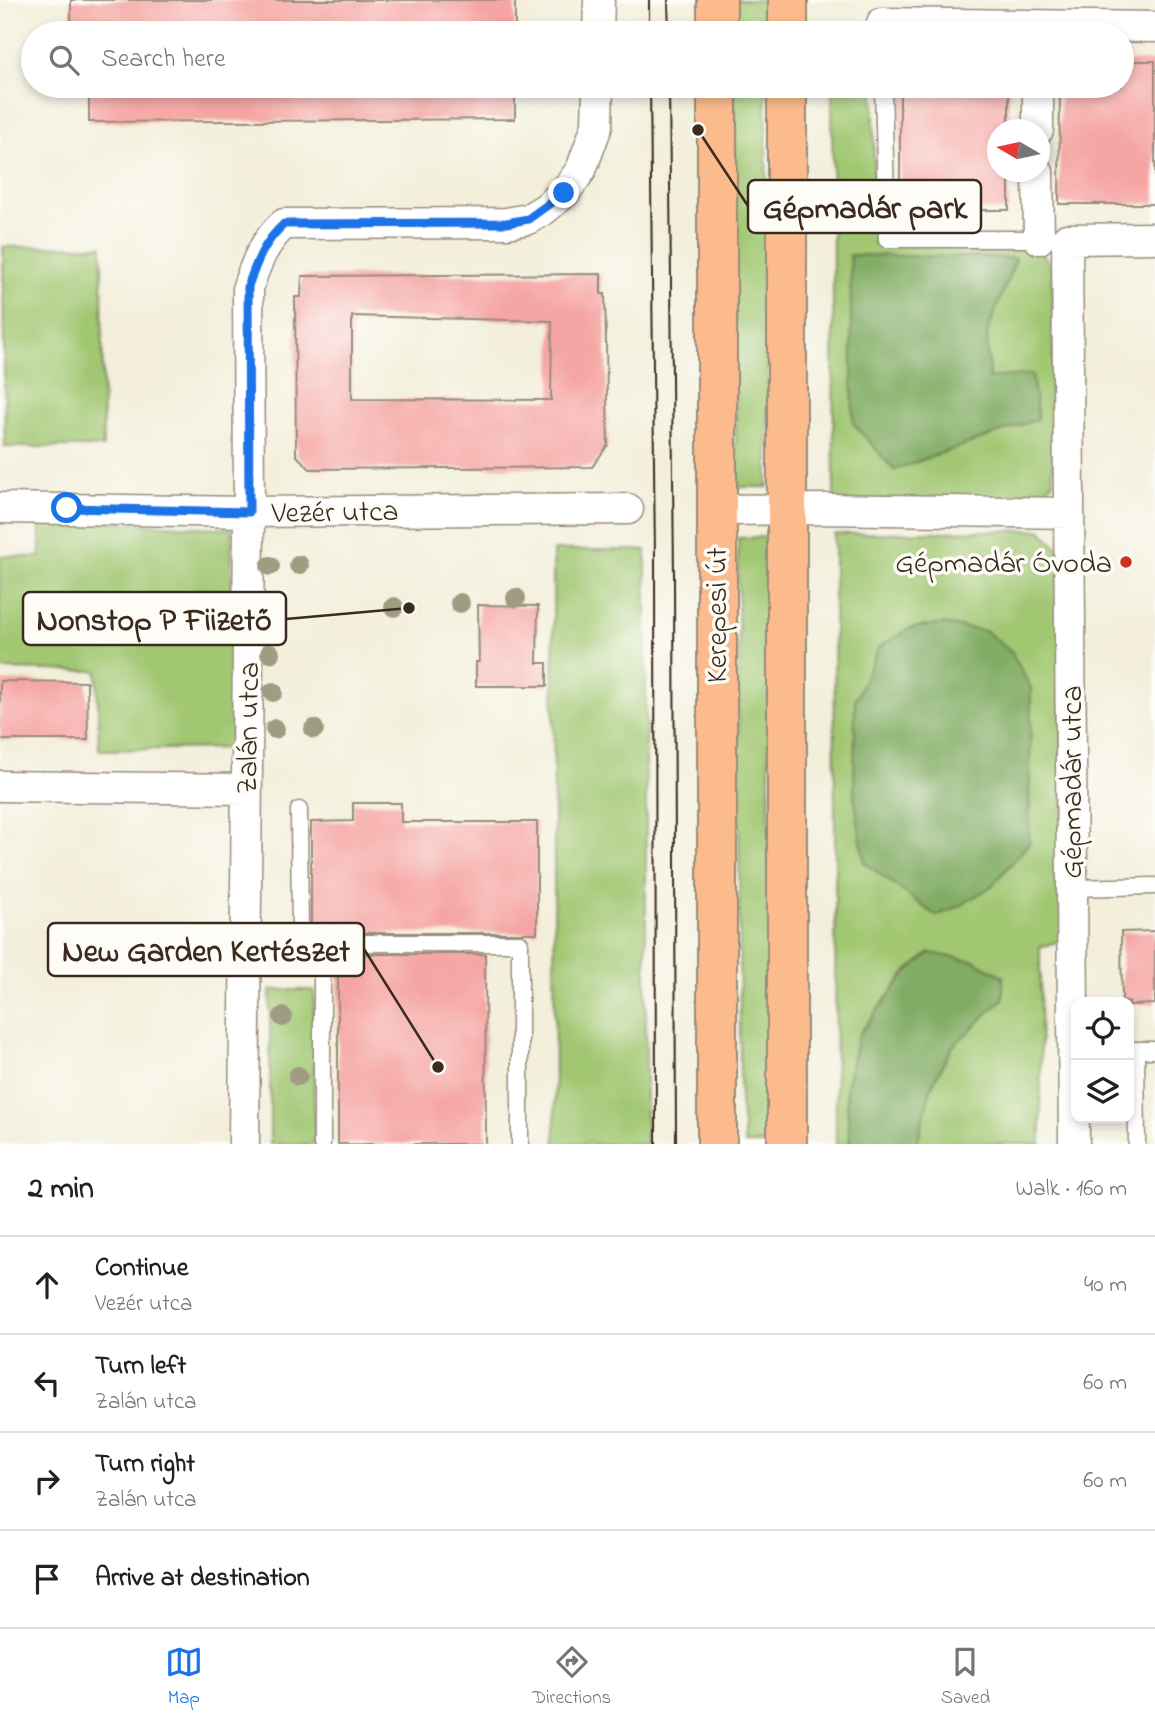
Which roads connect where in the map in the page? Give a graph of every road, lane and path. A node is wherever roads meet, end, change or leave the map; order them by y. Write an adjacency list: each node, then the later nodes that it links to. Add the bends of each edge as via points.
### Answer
1 (598, 0): 4 (street)
2 (717, 0): 5 (main road)
3 (788, 0): 6 (main road)
4 (598, 21)
5 (717, 21)
6 (788, 21)
7 (1134, 27): 8 (street)
8 (1155, 27)
9 (598, 98): 22 (street, Zalán utca, via 597,126 581,170 564,193 528,219 507,223 284,224 271,236 248,286)
10 (717, 98): 21 (main road, Kerepesi út)
11 (788, 98): 20 (main road)
12 (883, 98): 17 (lane, via 887,239)
13 (1038, 98): 14 (street)
14 (1038, 119)
15 (1040, 182): 17 (street, Gépmadár utca)
16 (1155, 238): 17 (street)
17 (1053, 239): 23 (street, Gépmadár utca)
18 (0, 508): 22 (street, Vezér utca)
19 (628, 509): 22 (street, Vezér utca)
20 (787, 509): 21 (street); 23 (street); 39 (main road)
21 (716, 510): 38 (main road, Kerepesi út)
22 (249, 512): 24 (street, Zalán utca)
23 (1069, 513): 28 (street, Gépmadár utca)
24 (253, 776): 25 (street); 35 (street, Zalán utca)
25 (0, 786)
26 (299, 810): 29 (lane, via 300,943)
27 (1155, 886): 28 (lane)
28 (1072, 888): 30 (street, Gépmadár utca)
29 (322, 943): 36 (lane); 37 (lane, via 520,943)
30 (1074, 997)
31 (1155, 1049): 32 (lane)
32 (1134, 1050)
33 (1075, 1060): 40 (street, Gépmadár utca)
34 (1133, 1060): 41 (lane)
35 (244, 1144)
36 (321, 1144)
37 (520, 1144)
38 (717, 1144)
39 (787, 1144)
40 (1074, 1144)
41 (1137, 1144)

